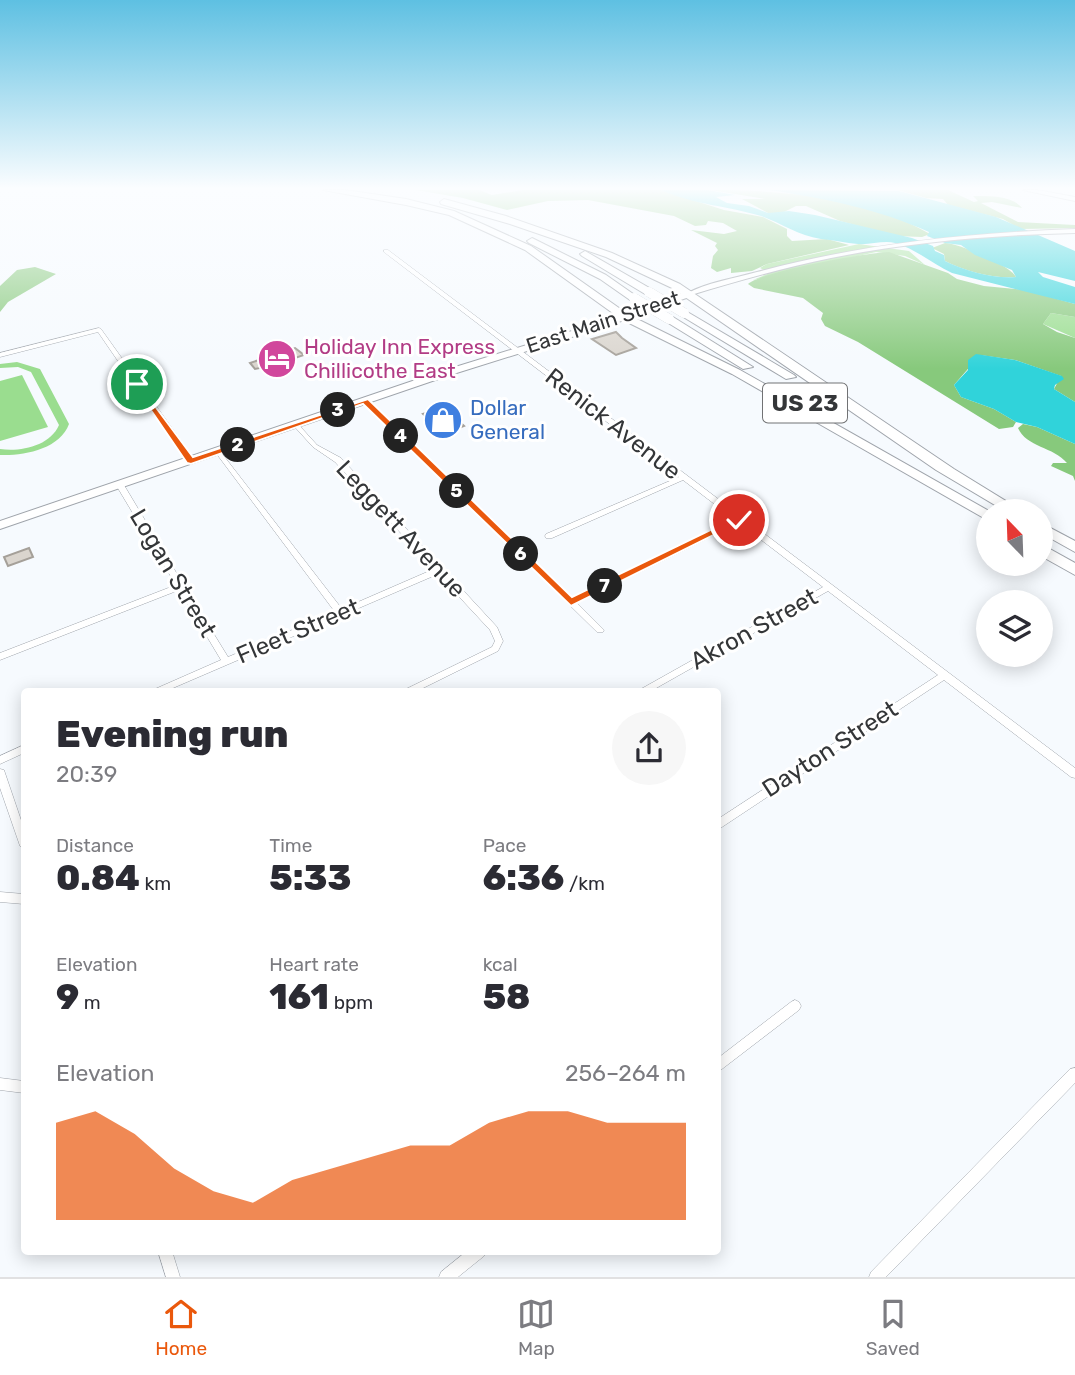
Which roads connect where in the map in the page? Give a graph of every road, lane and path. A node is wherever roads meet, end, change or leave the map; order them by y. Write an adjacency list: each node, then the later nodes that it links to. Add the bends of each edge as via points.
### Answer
1 (530, 250): 8 (highway)
2 (548, 250): 18 (highway, US 23, bridge, via 603,277)
3 (575, 250): 15 (highway, US 23, bridge)
4 (594, 250): 7 (highway)
5 (863, 250): 7 (street)
6 (386, 251): 9 (street, Renick Avenue)
7 (689, 294): 8 (main road, East Main Street); 15 (highway)
8 (625, 317): 9 (main road, East Main Street); 18 (highway, via 736,372)
9 (515, 350): 11 (main road, East Main Street); 16 (street, Renick Avenue)
10 (0, 355): 14 (street, via 99,330)
11 (365, 401): 12 (main road, East Main Street); 31 (street)
12 (296, 425): 13 (main road, East Main Street); 28 (street, Leggett Avenue, via 315,446 334,457)
13 (218, 452): 14 (main road, East Main Street); 32 (street)
14 (191, 461): 17 (main road, East Main Street)
15 (949, 471): 19 (highway, US 23)
16 (682, 478): 21 (street, Renick Avenue); 24 (street)
17 (120, 485): 22 (main road, East Main Street); 29 (street, Logan Street)
18 (941, 488): 20 (highway, US 23)
19 (995, 499)
20 (976, 509)
21 (739, 520): 30 (street, Renick Avenue); 31 (street)
22 (0, 525)
23 (1054, 535): 25 (highway)
24 (549, 536)
25 (1075, 547)
26 (1054, 557): 27 (highway)
27 (1075, 570)
28 (438, 571): 32 (street, Fleet Street); 38 (street, Leggett Avenue, via 494,629 499,641 495,649)
29 (181, 586): 34 (street); 35 (street, Logan Street)
30 (828, 587): 36 (street, Renick Avenue); 39 (street, Akron Street)
31 (571, 602): 33 (street)
32 (340, 613): 35 (street, Fleet Street)
33 (600, 630)
34 (0, 657)
35 (226, 662): 37 (street, Fleet Street)
36 (944, 675): 43 (street, Renick Avenue); 44 (street, Dayton Street)
37 (166, 688)
38 (415, 688)
39 (649, 688)
40 (21, 750): 41 (street)
41 (0, 760)
42 (0, 773): 45 (street)
43 (1075, 774)
44 (721, 822)
45 (21, 835)
46 (0, 897): 47 (street)
47 (21, 899)
48 (795, 1006): 49 (street)
49 (721, 1063)
50 (1075, 1074): 57 (street)
51 (0, 1084): 52 (street)
52 (21, 1087)
53 (166, 1255): 55 (street)
54 (474, 1255): 56 (street)
55 (173, 1277)
56 (446, 1277)
57 (876, 1277)

